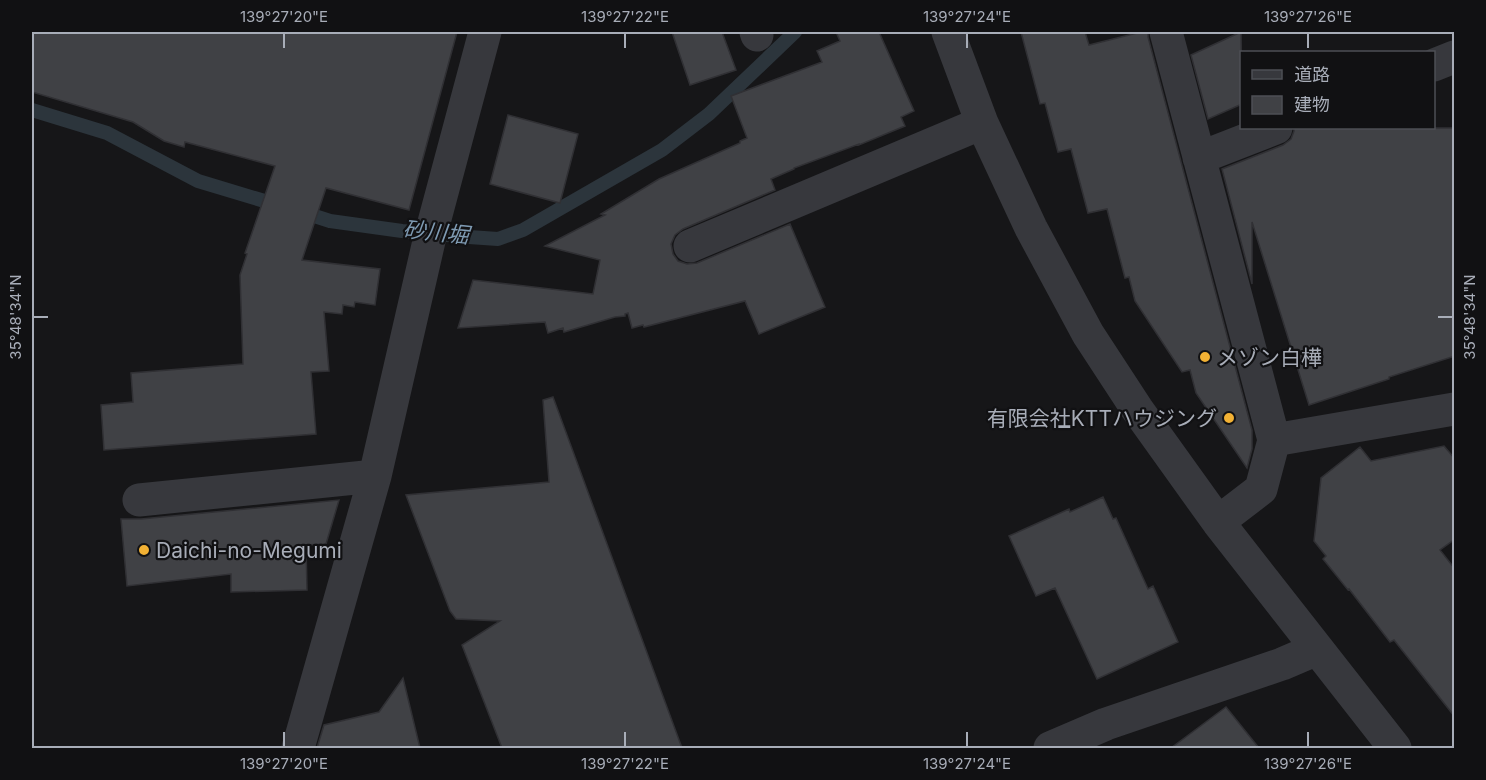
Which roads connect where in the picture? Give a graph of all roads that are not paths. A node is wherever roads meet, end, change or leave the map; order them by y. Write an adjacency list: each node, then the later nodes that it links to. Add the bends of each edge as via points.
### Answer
1 (484, 32): 12 (street, via 427,251)
2 (948, 32): 6 (street)
3 (1166, 32): 8 (street)
4 (1455, 57): 5 (street)
5 (1435, 65)
6 (982, 123): 9 (street); 14 (street, via 1031,228 1088,334)
7 (1273, 129): 8 (street)
8 (1199, 158): 11 (street)
9 (690, 246)
10 (1455, 409): 11 (street)
11 (1274, 440): 14 (street, via 1261,489)
12 (375, 476): 13 (street); 16 (street)
13 (139, 500)
14 (1218, 522): 15 (street)
15 (1317, 649): 17 (street, via 1106,724); 18 (street)
16 (298, 748)
17 (1050, 748)
18 (1395, 748)

